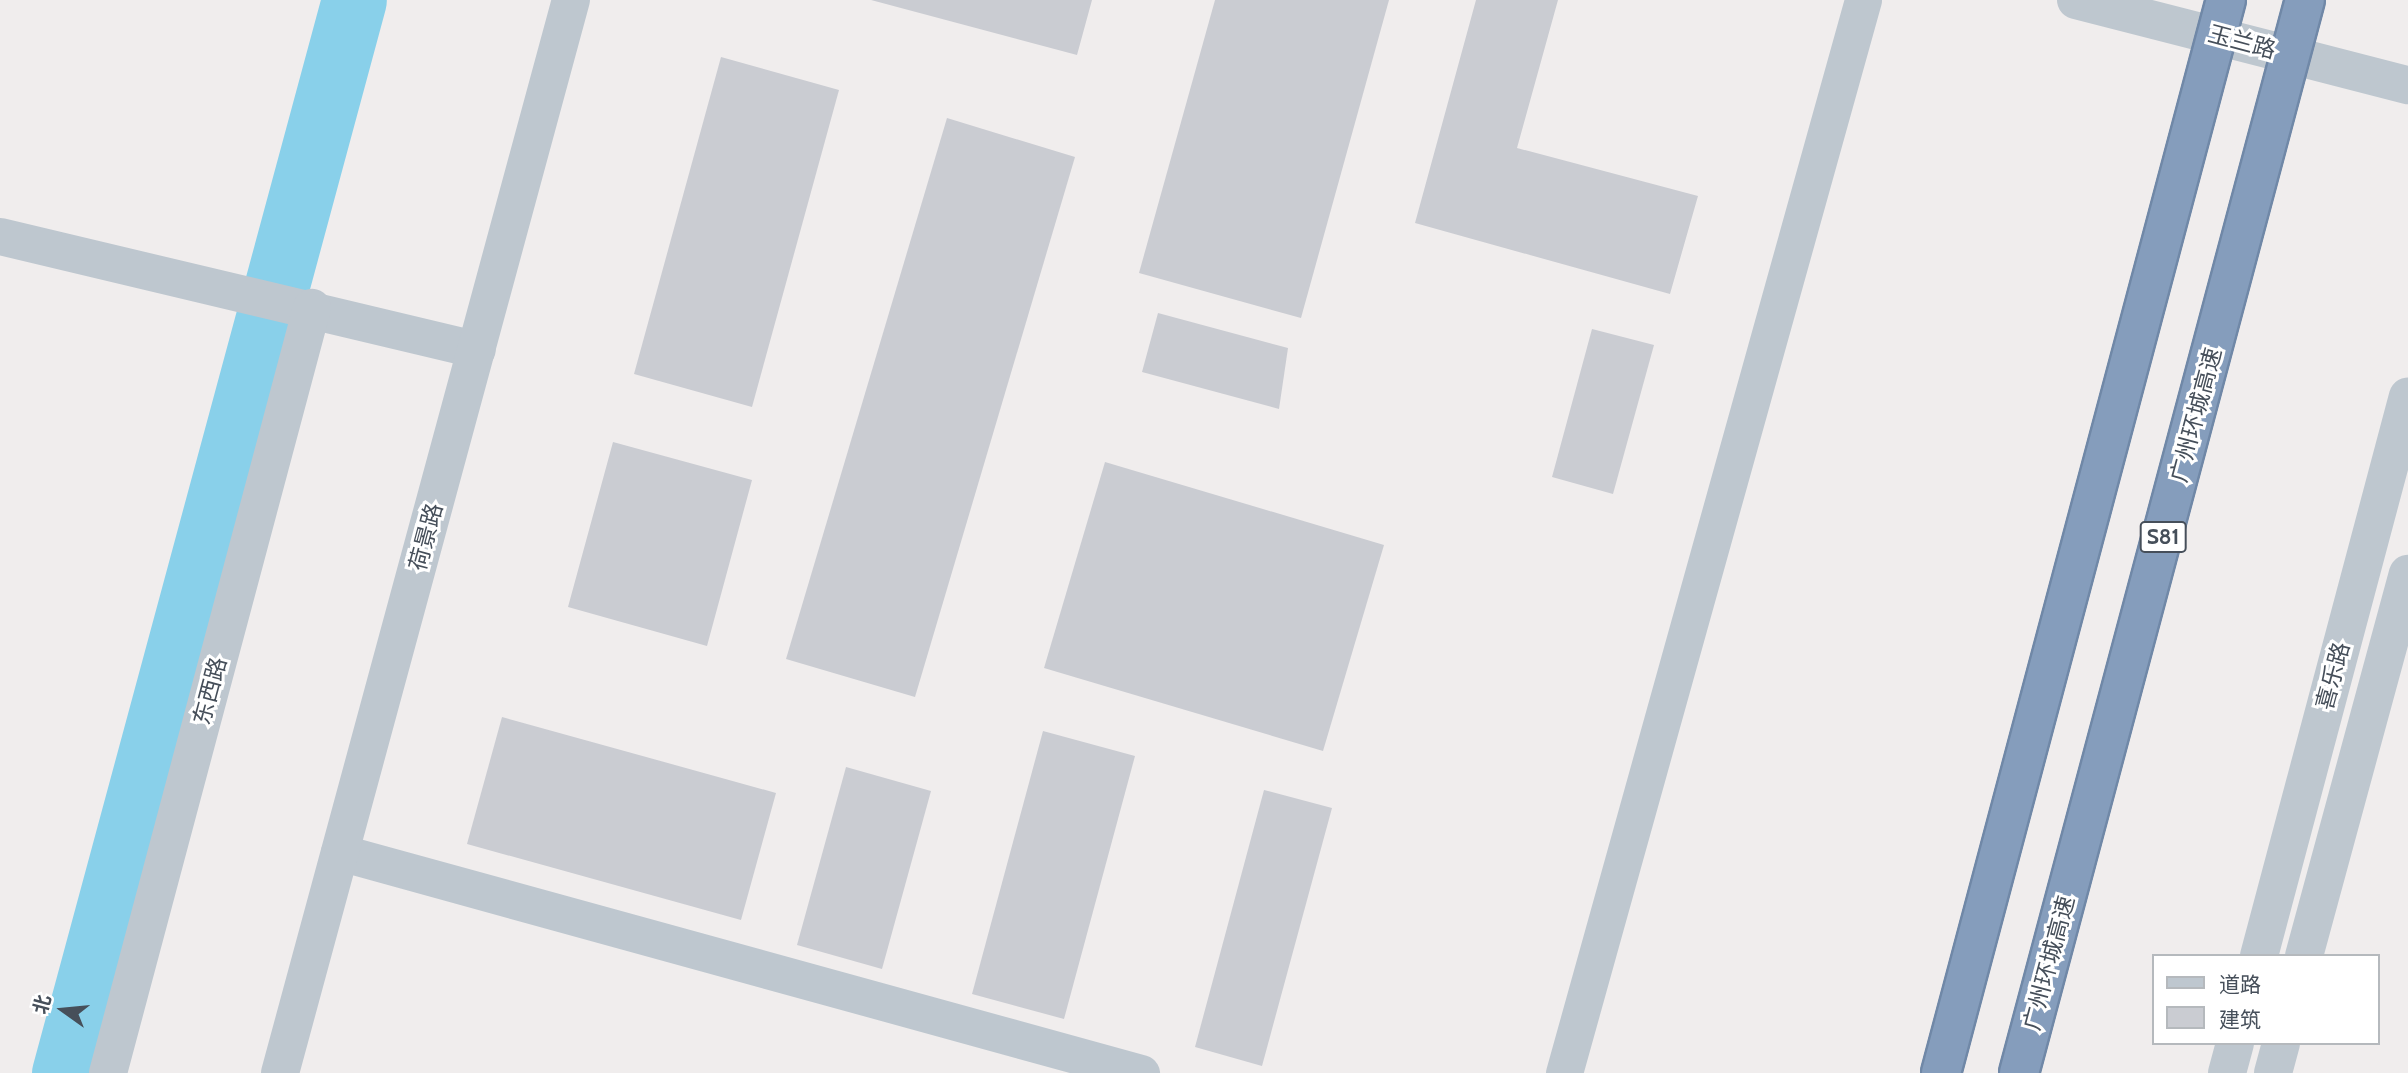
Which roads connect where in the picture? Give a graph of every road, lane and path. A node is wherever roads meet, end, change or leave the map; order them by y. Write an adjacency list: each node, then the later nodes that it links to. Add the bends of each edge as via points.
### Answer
1 (571, 0): 9 (street, 荷景路)
2 (1863, 0): 20 (street)
3 (2076, 0): 6 (street, 玉兰路)
4 (2226, 0): 21 (highway, bridge)
5 (2305, 0): 22 (highway, 广州环城高速 / S81, bridge)
6 (2408, 85)
7 (0, 236): 8 (street)
8 (310, 308): 9 (street); 17 (street, 东西路)
9 (477, 351): 12 (street, 荷景路)
10 (2408, 396): 13 (street, 喜乐路)
11 (2408, 574): 14 (street, 喜乐路)
12 (339, 852): 18 (street, 荷景路); 19 (street)
13 (2260, 954)
14 (2305, 954)
15 (2234, 1045): 23 (street)
16 (2280, 1045): 24 (street)
17 (108, 1073)
18 (280, 1073)
19 (1141, 1073)
20 (1564, 1073)
21 (1941, 1073)
22 (2019, 1073)
23 (2227, 1073)
24 (2273, 1073)

